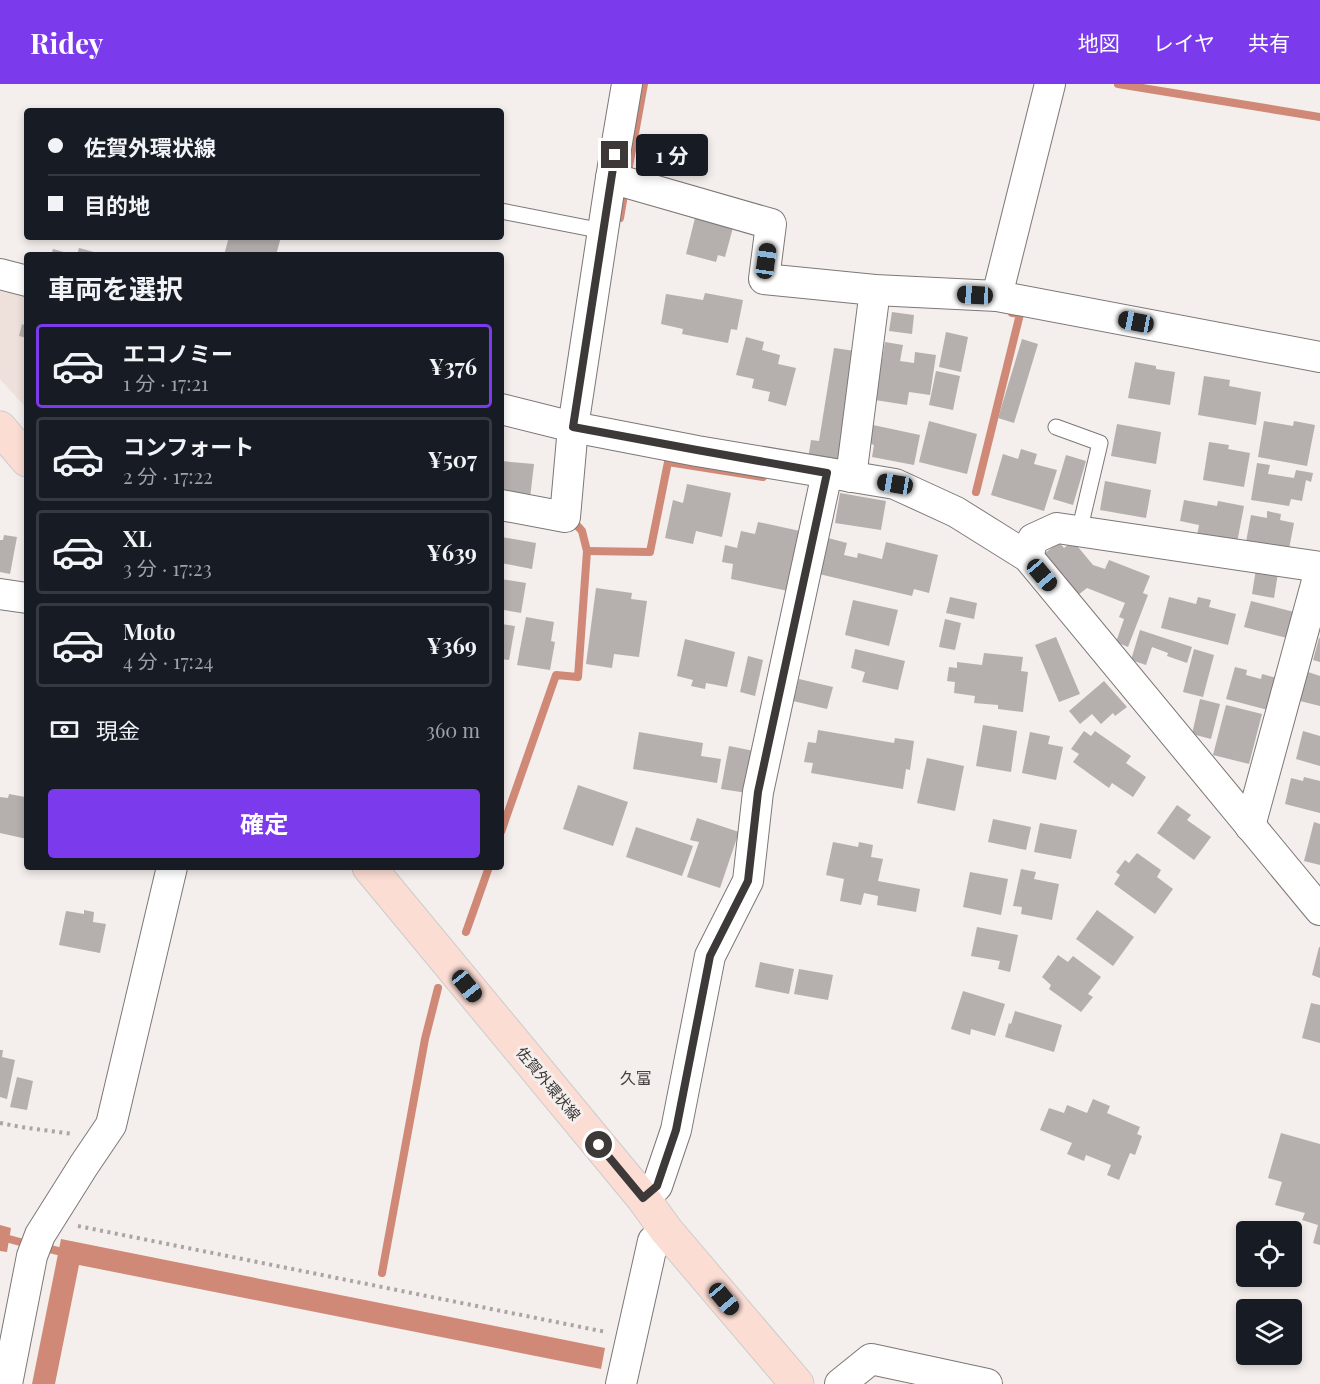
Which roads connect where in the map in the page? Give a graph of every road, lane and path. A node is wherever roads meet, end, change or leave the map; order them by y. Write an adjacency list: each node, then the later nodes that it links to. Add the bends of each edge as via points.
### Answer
1 (627, 84): 3 (street)
2 (1050, 84): 9 (street)
3 (624, 182): 5 (street); 8 (street, via 771,224 764,279)
4 (504, 212): 5 (lane)
5 (603, 231): 14 (street)
6 (0, 274): 7 (street)
7 (24, 281)
8 (875, 290): 9 (street); 16 (street)
9 (986, 296): 10 (street)
10 (1320, 357)
11 (504, 410): 14 (street)
12 (1056, 427): 18 (lane, via 1100,443)
13 (0, 428): 15 (main road)
14 (582, 429): 16 (street); 17 (street, via 565,517)
15 (24, 456)
16 (839, 475): 19 (street, via 895,484 956,512); 29 (street, via 758,792 748,881 710,956 676,1130 657,1186)
17 (504, 507)
18 (1079, 532): 19 (street, via 1057,528 1033,539); 20 (street)
19 (1028, 557): 23 (street)
20 (1320, 569): 23 (street)
21 (0, 594): 22 (street)
22 (24, 598)
23 (1250, 826): 26 (street)
24 (171, 870): 28 (street, via 111,1125)
25 (371, 870): 29 (main road, 佐賀外環状線)
26 (1320, 910)
27 (0, 1123): 28 (path)
28 (103, 1137): 31 (street)
29 (643, 1198): 30 (main road, 佐賀外環状線)
30 (666, 1230): 32 (street, via 653,1241); 35 (main road, 佐賀外環状線)
31 (41, 1237): 32 (path); 33 (street)
32 (630, 1337): 34 (street)
33 (8, 1384)
34 (621, 1384)
35 (797, 1384)
36 (840, 1384): 37 (street, via 871,1359)
37 (987, 1384)

